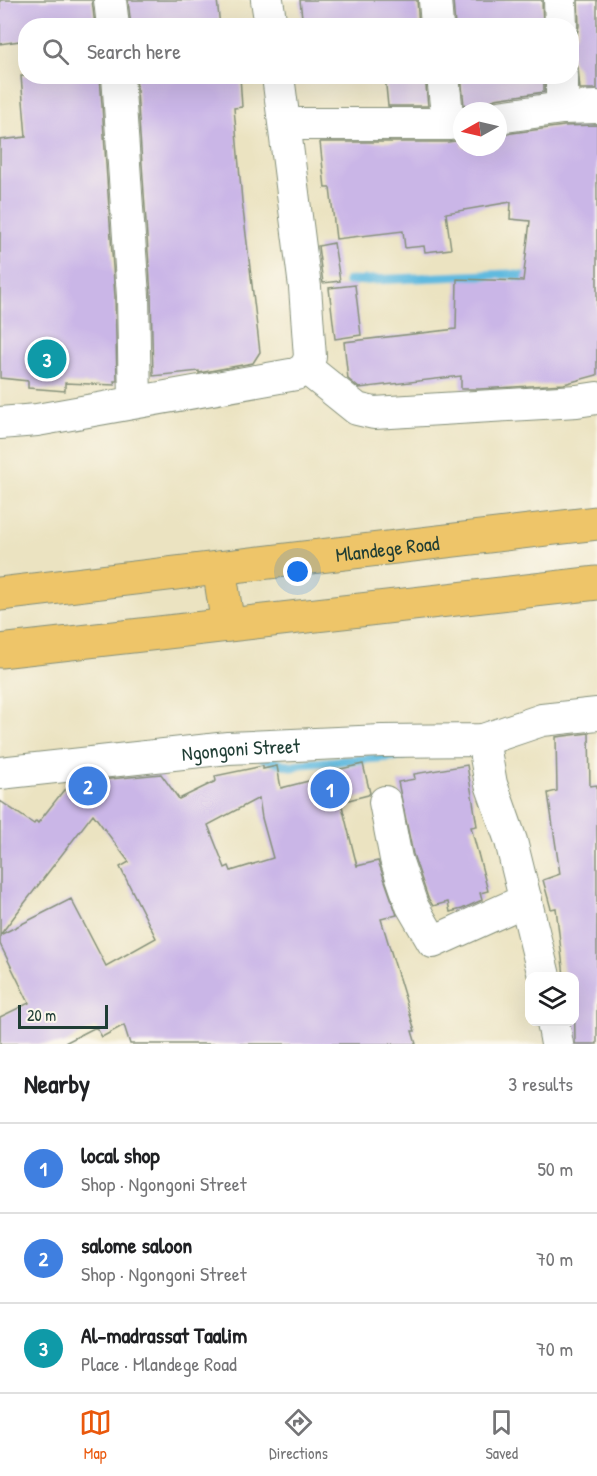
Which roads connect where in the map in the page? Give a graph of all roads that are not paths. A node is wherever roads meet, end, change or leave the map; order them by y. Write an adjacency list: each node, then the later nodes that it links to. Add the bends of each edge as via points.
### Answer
1 (110, 0): 5 (street)
2 (267, 0): 6 (street)
3 (435, 0): 7 (street)
4 (560, 0): 8 (street)
5 (112, 18)
6 (270, 18)
7 (437, 18)
8 (561, 18)
9 (119, 84): 21 (street, via 133,296)
10 (279, 84): 18 (street)
11 (445, 84): 15 (street)
12 (562, 84): 14 (street)
13 (597, 107): 14 (street)
14 (562, 108): 16 (street)
15 (453, 115)
16 (507, 116)
17 (453, 123): 18 (street)
18 (285, 124): 19 (street, via 305,287 309,357)
19 (306, 368): 20 (street, via 357,409 374,413); 21 (street, via 296,374)
20 (597, 398)
21 (135, 402): 22 (street)
22 (0, 423)
23 (597, 523): 24 (main road, Mlandege Road)
24 (219, 568): 26 (main road, Mlandege Road); 27 (main road)
25 (597, 583): 27 (main road)
26 (0, 594)
27 (228, 625): 28 (main road)
28 (0, 651)
29 (597, 714): 30 (street, Ngongoni Street, via 542,720)
30 (483, 740): 31 (street, Ngongoni Street, via 228,748); 33 (street, via 491,784)
31 (0, 774)
32 (385, 802): 33 (street, via 396,859 412,906 433,942)
33 (526, 900): 34 (street)
34 (543, 972)
35 (554, 1026): 36 (street)
36 (557, 1044)

